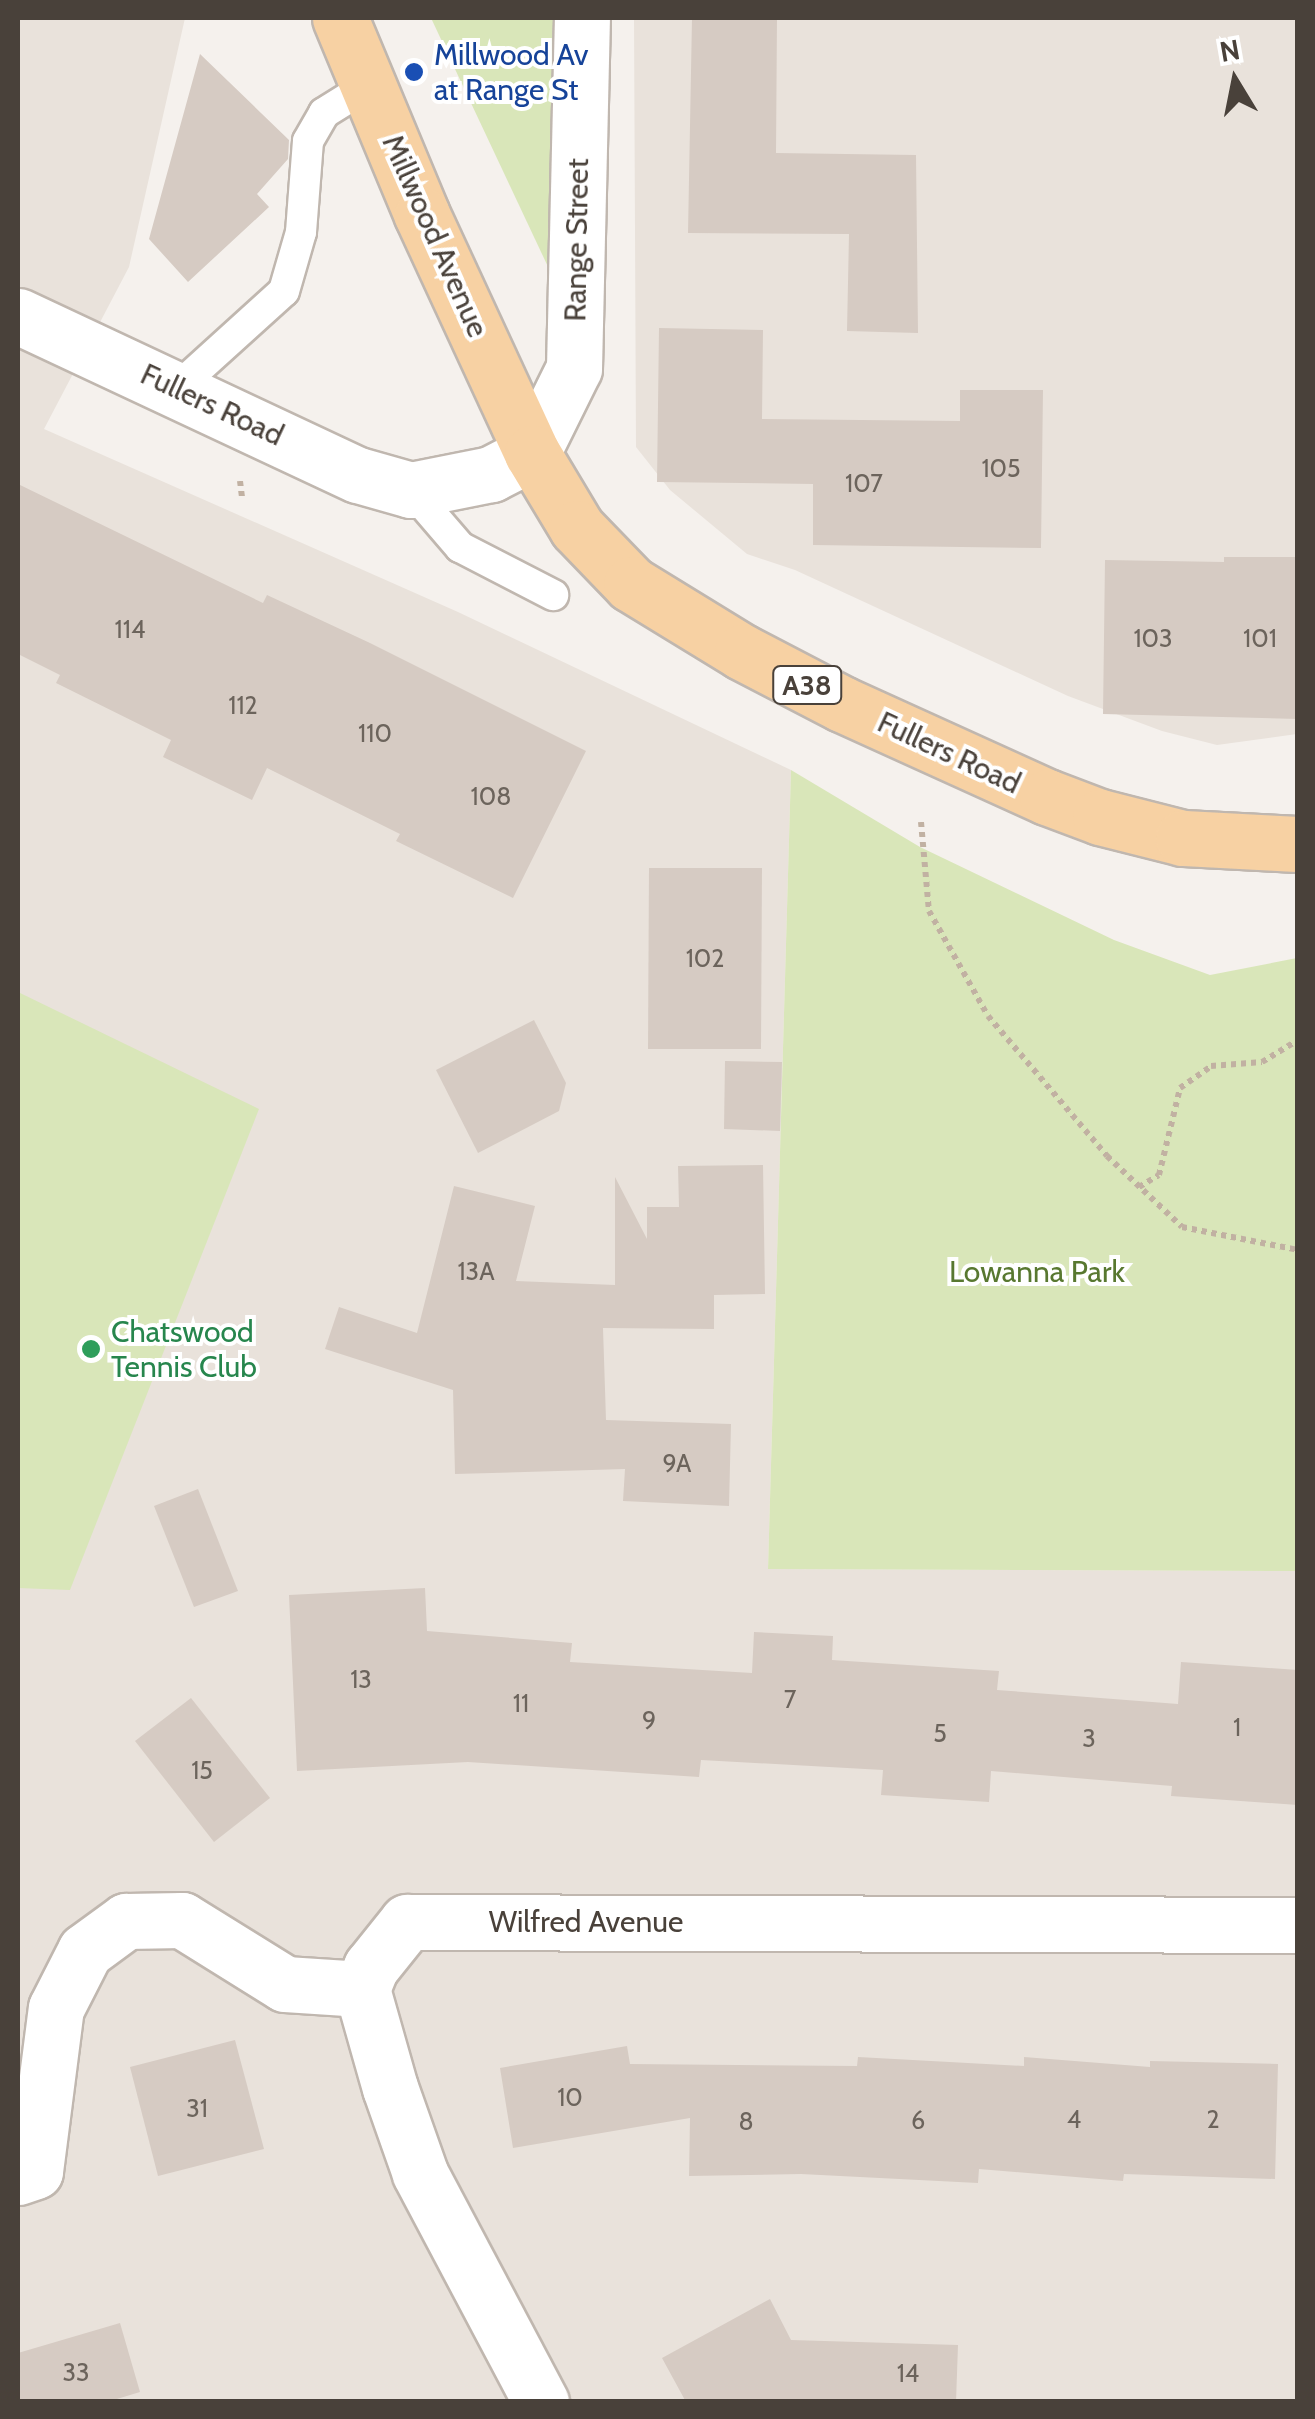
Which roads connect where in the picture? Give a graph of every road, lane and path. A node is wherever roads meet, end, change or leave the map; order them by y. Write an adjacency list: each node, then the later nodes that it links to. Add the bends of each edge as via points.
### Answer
1 (340, 18): 3 (main road, Millwood Avenue / A38)
2 (582, 18): 6 (street, Range Street, via 574,368)
3 (369, 86): 5 (lane, via 324,113 308,141 301,232 284,290); 6 (main road, Millwood Avenue / A38)
4 (18, 316): 5 (street, Fullers Road)
5 (177, 388): 7 (street, Fullers Road, via 358,476)
6 (532, 454): 7 (street, Fullers Road, via 491,474); 10 (main road, Fullers Road / A38, via 577,528 632,584 842,704 1100,817 1202,841)
7 (411, 490): 8 (lane, via 460,547)
8 (553, 595)
9 (921, 822): 12 (path, via 929,911 988,1016)
10 (1298, 844)
11 (1298, 1040): 12 (path, via 1262,1062 1211,1066 1180,1088 1159,1175)
12 (1139, 1187): 13 (path, via 1182,1228)
13 (1298, 1250)
14 (1298, 1924): 15 (street, Wilfred Avenue, via 407,1922)
15 (362, 1989): 16 (street, via 284,1984 182,1920 126,1921 85,1951 56,2008 34,2172); 17 (street, via 420,2173)
16 (18, 2177)
17 (541, 2402)

